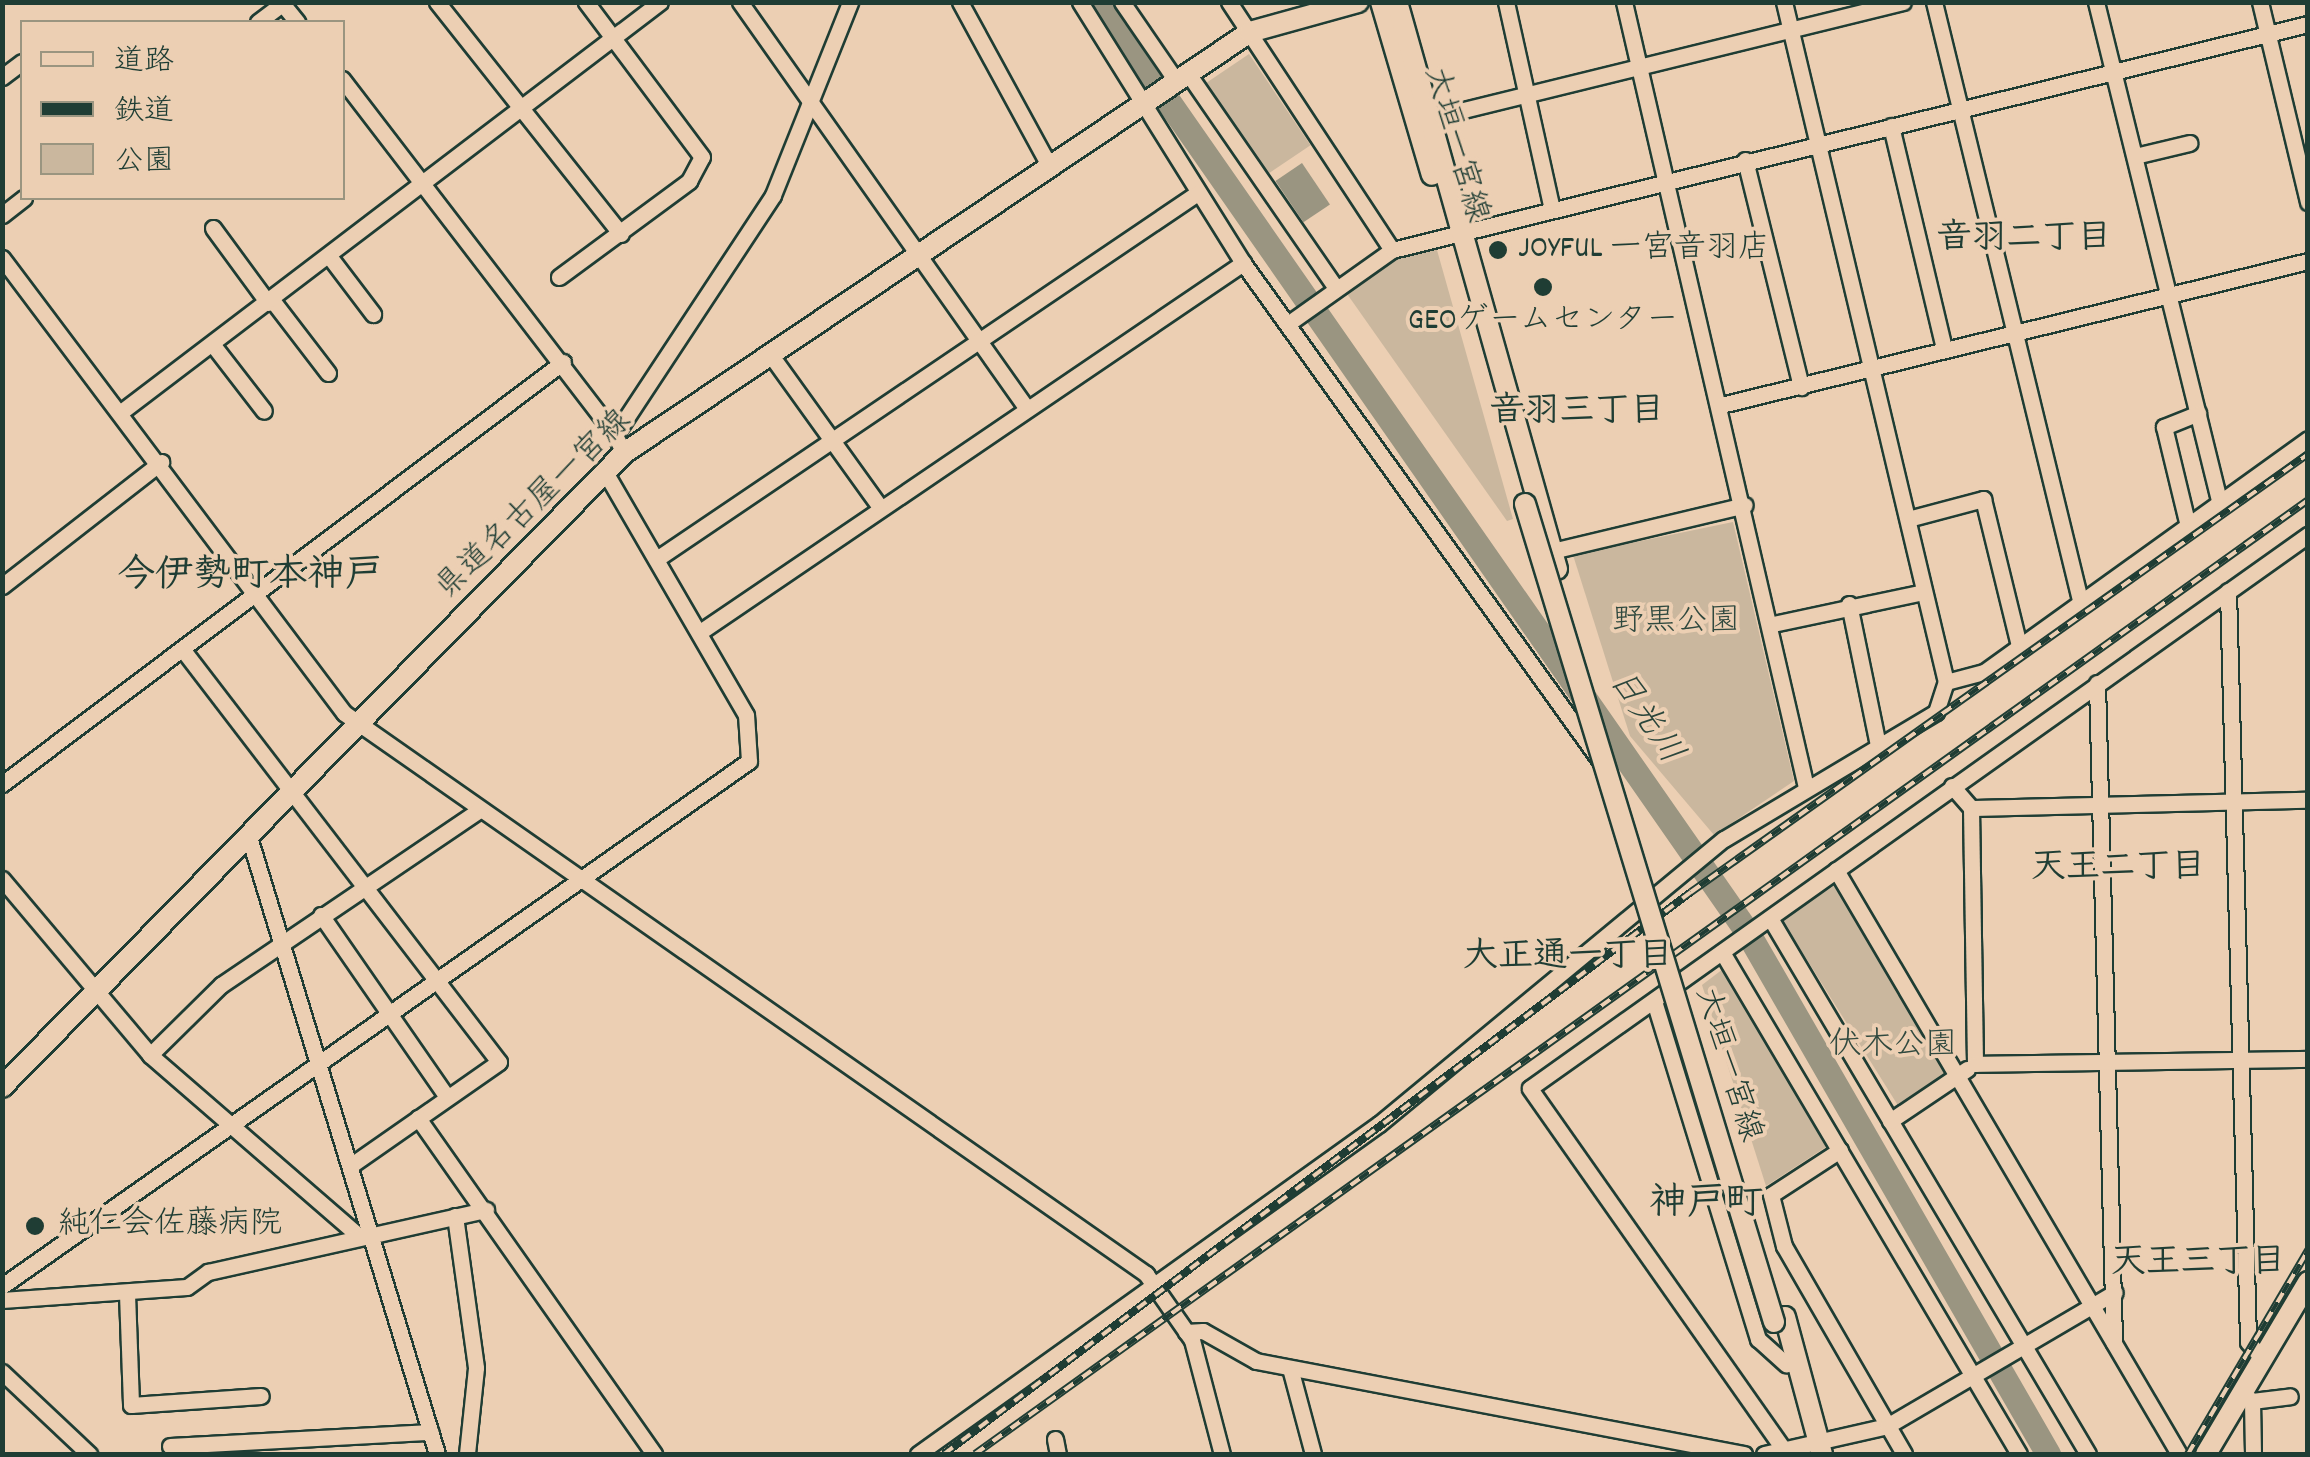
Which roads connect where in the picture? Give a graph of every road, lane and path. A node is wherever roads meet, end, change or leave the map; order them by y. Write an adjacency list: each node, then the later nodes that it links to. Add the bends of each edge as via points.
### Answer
1 (437, 2): 34 (street)
2 (586, 2): 26 (street)
3 (660, 2): 26 (street)
4 (740, 2): 33 (street)
5 (850, 2): 33 (street)
6 (960, 2): 42 (street)
7 (1080, 2): 32 (street)
8 (1122, 2): 29 (street)
9 (1229, 2): 23 (street)
10 (1358, 2): 23 (main road, 県道名古屋一宮線)
11 (1381, 2): 49 (main road, 大垣一宮線)
12 (1397, 2): 36 (main road, 大垣一宮線)
13 (1506, 2): 31 (street)
14 (1624, 2): 27 (street)
15 (1784, 2): 24 (street)
16 (1903, 2): 24 (street)
17 (1934, 2): 35 (street)
18 (2096, 2): 28 (street)
19 (2260, 2): 25 (street)
20 (283, 3): 21 (street)
21 (261, 20)
22 (2308, 24): 25 (street)
23 (1250, 32): 29 (main road, 県道名古屋一宮線); 51 (street)
24 (1791, 32): 27 (street); 38 (street)
25 (2267, 34): 28 (street); 46 (street)
26 (613, 38): 34 (street); 50 (street, via 702,157 689,181)
27 (1640, 67): 31 (street); 43 (street)
28 (2115, 76): 35 (street); 40 (street)
29 (1178, 77): 32 (main road, 県道名古屋一宮線); 58 (street)
30 (345, 83): 44 (street)
31 (1528, 93): 36 (street); 47 (street)
32 (1148, 98): 42 (main road, 県道名古屋一宮線); 45 (street, via 1197,179)
33 (809, 99): 52 (street); 79 (street, via 773,195)
34 (520, 109): 44 (street); 50 (street)
35 (1960, 112): 37 (street); 63 (street)
36 (1431, 118): 49 (main road, 大垣一宮線)
37 (1892, 126): 38 (street); 66 (street)
38 (1817, 142): 41 (street); 69 (street)
39 (2189, 143): 40 (street)
40 (2134, 156): 59 (street)
41 (1745, 160): 43 (street); 71 (street)
42 (1049, 166): 52 (main road, 県道名古屋一宮線)
43 (1666, 180): 47 (street); 72 (street)
44 (425, 182): 53 (street); 68 (street)
45 (1196, 194): 56 (street); 64 (street)
46 (2308, 202)
47 (1552, 210): 49 (street)
48 (213, 228): 60 (street)
49 (1454, 233): 51 (street); 89 (main road, 大垣一宮線); 151 (main road, 大垣一宮線, bridge, via 1525,504)
50 (621, 234): 57 (street)
51 (1392, 250): 58 (street)
52 (924, 252): 64 (street); 67 (main road, 県道名古屋一宮線)
53 (329, 256): 60 (street); 61 (street)
54 (2, 258): 75 (street)
55 (2308, 261): 59 (street)
56 (1243, 262): 62 (street); 73 (street)
57 (559, 277)
58 (1334, 290): 62 (street)
59 (2170, 300): 63 (street); 76 (street)
60 (270, 301): 65 (street); 70 (street)
61 (373, 314)
62 (1289, 323): 118 (street, via 1614,782)
63 (2014, 336): 66 (street); 95 (street)
64 (983, 340): 73 (street); 78 (street)
65 (214, 345): 74 (street); 75 (street)
66 (1944, 349): 69 (street)
67 (770, 354): 78 (street); 79 (main road, 県道名古屋一宮線)
68 (563, 362): 79 (street); 93 (street)
69 (1870, 370): 71 (street); 85 (street)
70 (328, 372)
71 (1800, 387): 72 (street)
72 (1722, 405): 83 (street)
73 (1027, 409): 84 (street)
74 (264, 411)
75 (122, 412): 80 (street)
76 (2198, 413): 82 (street); 86 (street, via 2164,427)
77 (2308, 439): 82 (street)
78 (829, 440): 84 (street); 88 (street)
79 (619, 444): 81 (main road, 県道名古屋一宮線)
80 (161, 462): 90 (street); 93 (street)
81 (605, 472): 88 (street); 102 (main road, 県道名古屋一宮線)
82 (2220, 504): 86 (street)
83 (1745, 506): 89 (street); 96 (street)
84 (880, 507): 97 (street)
85 (1908, 519): 92 (street); 98 (street, via 1982,499)
86 (2188, 526): 95 (street)
87 (2308, 535): 91 (street)
88 (658, 558): 97 (street)
89 (1555, 560): 151 (main road, 大垣一宮線)
90 (2, 586)
91 (2228, 590): 101 (street); 109 (street)
92 (1924, 592): 94 (street); 100 (street)
93 (250, 600): 99 (street); 102 (street)
94 (1849, 604): 96 (street); 103 (street)
95 (2081, 604): 98 (street)
96 (1772, 624): 105 (street)
97 (700, 632): 115 (street, via 746,715 749,761)
98 (2019, 646): 100 (street, via 1984,672)
99 (183, 650): 104 (street); 107 (street)
100 (1946, 682): 103 (street, via 1936,712)
101 (2097, 683): 106 (street); 110 (street)
102 (359, 722): 107 (main road, 県道名古屋一宮線); 112 (street)
103 (1878, 745): 105 (street)
104 (2, 784)
105 (1806, 786): 118 (street, via 1724,840)
106 (1952, 786): 111 (street); 114 (street)
107 (296, 787): 113 (main road, 県道名古屋一宮線); 117 (street)
108 (2308, 800): 109 (street)
109 (2234, 803): 110 (street); 129 (street)
110 (2100, 807): 111 (street); 132 (street)
111 (1971, 808): 131 (street)
112 (479, 810): 115 (street); 117 (street)
113 (249, 837): 121 (street); 124 (main road, 県道名古屋一宮線)
114 (1836, 870): 120 (street); 133 (street)
115 (578, 876): 123 (street); 146 (street)
116 (2, 879): 124 (street)
117 (369, 886): 119 (street); 123 (street)
118 (1653, 901): 146 (street)
119 (321, 916): 121 (street); 126 (street)
120 (1768, 920): 122 (street); 137 (street)
121 (286, 938): 127 (street, via 221,985); 128 (street)
122 (1724, 951): 125 (street); 139 (street)
123 (437, 975): 126 (street); 135 (street, via 499,1062)
124 (93, 994): 127 (street); 134 (main road, 県道名古屋一宮線)
125 (1654, 1000): 156 (street, via 1758,1339); 166 (street, via 1530,1088)
126 (384, 1010): 128 (street); 135 (street)
127 (150, 1056): 138 (street)
128 (320, 1057): 138 (street); 140 (street)
129 (2243, 1060): 130 (street); 132 (street); 155 (street, via 2248,1342)
130 (2308, 1060)
131 (1975, 1064): 132 (street); 133 (street)
132 (2108, 1064): 147 (street)
133 (1959, 1075): 137 (street); 150 (street)
134 (2, 1087)
135 (448, 1097): 136 (street)
136 (418, 1118): 140 (street); 141 (street)
137 (1890, 1120): 154 (street)
138 (230, 1126): 143 (street); 145 (street)
139 (1840, 1150): 159 (street); 163 (street, via 1770,1195 1784,1246)
140 (353, 1164): 143 (street)
141 (486, 1210): 142 (street); 171 (street)
142 (455, 1216): 143 (street); 170 (street, via 476,1368)
143 (365, 1234): 148 (street, via 208,1272 187,1286); 164 (street)
144 (2308, 1282): 155 (main road)
145 (2, 1286)
146 (1156, 1289): 152 (street); 172 (street)
147 (2115, 1292): 150 (street); 153 (street)
148 (126, 1294): 149 (street); 160 (street, via 131,1406)
149 (2, 1300)
150 (2092, 1306): 153 (street); 154 (street)
151 (1779, 1320): 156 (main road, 大垣一宮線); 167 (main road, 大垣一宮線)
152 (1186, 1332): 157 (street); 173 (street)
153 (2114, 1342): 180 (street)
154 (2021, 1346): 159 (street); 179 (street)
155 (2262, 1358): 162 (main road)
156 (1786, 1364): 167 (main road, 大垣一宮線)
157 (1290, 1368): 174 (street); 175 (street)
158 (2, 1372): 168 (street)
159 (1975, 1374): 163 (street); 178 (street)
160 (261, 1396)
161 (2290, 1396): 162 (street)
162 (2247, 1397): 181 (main road); 182 (street)
163 (1888, 1426): 167 (street); 177 (street)
164 (431, 1432): 165 (street); 169 (street)
165 (170, 1446)
166 (1784, 1450): 167 (street); 176 (street)
167 (1816, 1451)
168 (89, 1454)
169 (437, 1454)
170 (467, 1454)
171 (654, 1454)
172 (918, 1454)
173 (1222, 1454)
174 (1312, 1454)
175 (1744, 1454)
176 (1764, 1454)
177 (1904, 1454)
178 (2018, 1454)
179 (2088, 1454)
180 (2179, 1454)
181 (2206, 1454)
182 (2254, 1454)

